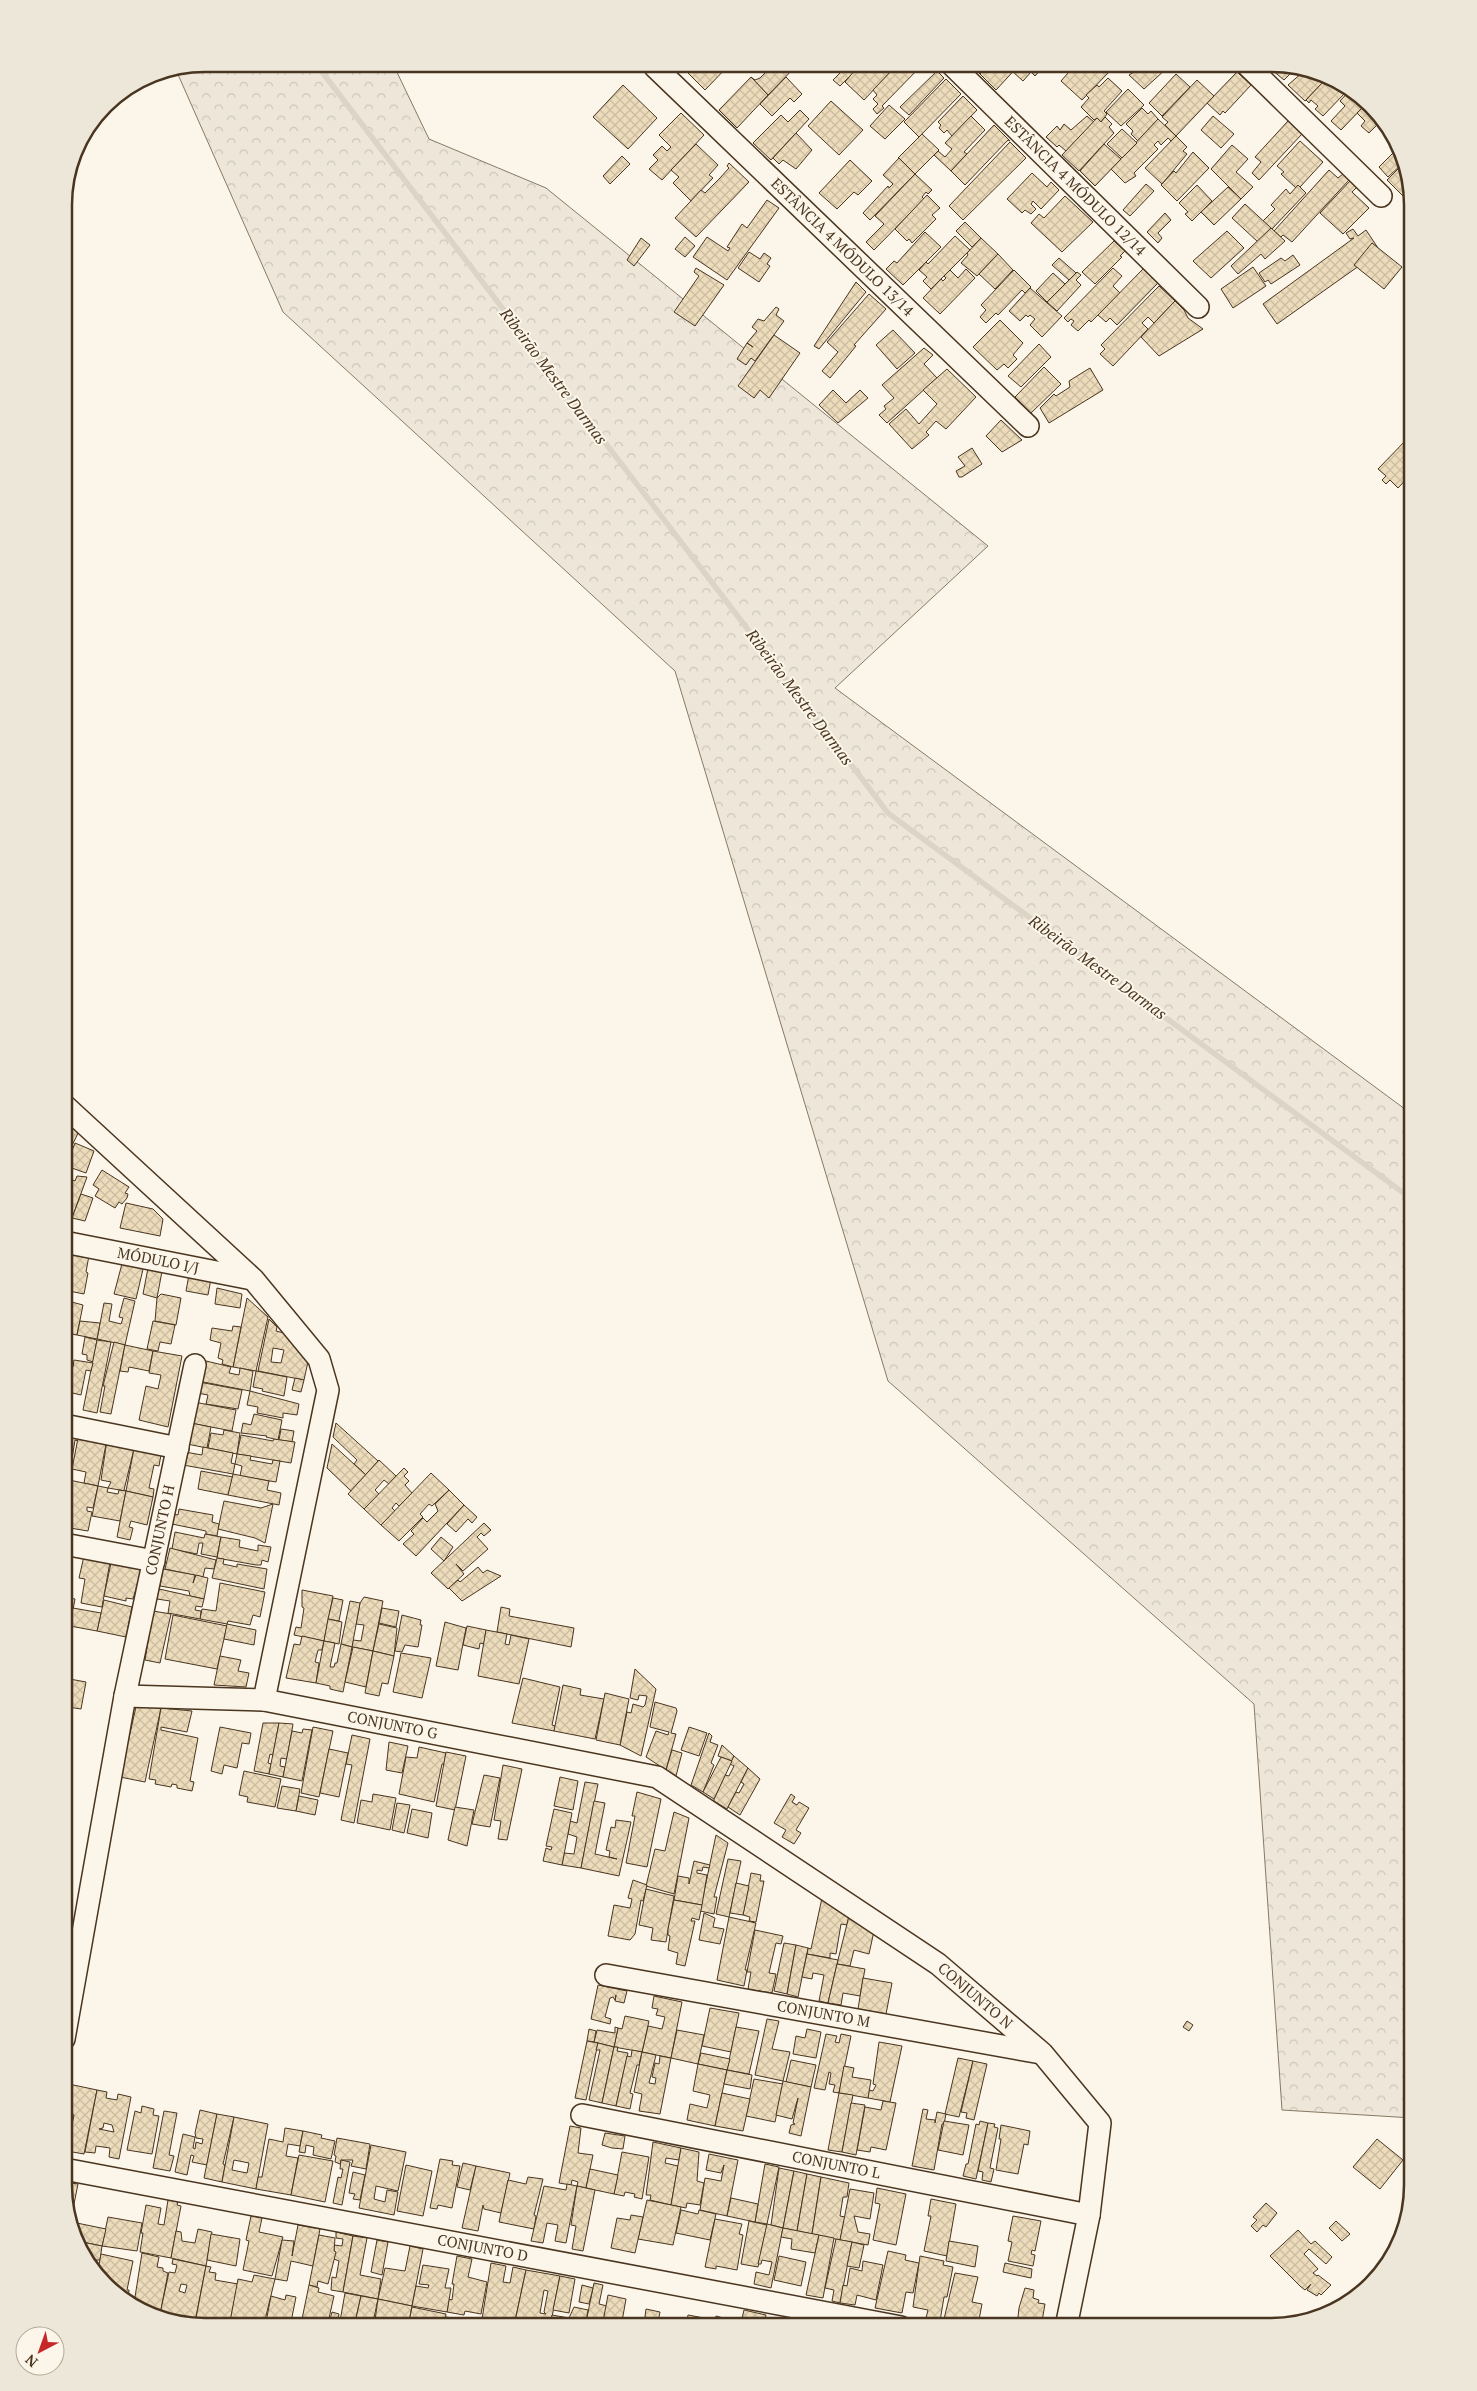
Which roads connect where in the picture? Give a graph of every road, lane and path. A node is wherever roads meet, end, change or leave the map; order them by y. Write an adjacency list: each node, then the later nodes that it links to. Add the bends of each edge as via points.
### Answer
1 (665, 72): 6 (street, ESTÂNCIA 4 MÓDULO 13/14)
2 (960, 73): 5 (street, ESTÂNCIA 4 MÓDULO 12/14)
3 (1255, 73): 4 (street)
4 (1381, 196)
5 (1198, 307)
6 (1028, 426)
7 (73, 1113): 9 (street)
8 (72, 1244): 9 (street, MÓDULO I/J)
9 (253, 1279): 16 (street, via 319,1359 328,1390)
10 (196, 1365): 12 (street, CONJUNTO H)
11 (72, 1427): 12 (street)
12 (178, 1448): 14 (street, CONJUNTO H)
13 (72, 1546): 14 (street)
14 (154, 1561): 15 (street, CONJUNTO H)
15 (125, 1696): 16 (street, CONJUNTO G); 19 (street, CONJUNTO H)
16 (264, 1700): 17 (street, CONJUNTO G)
17 (657, 1777): 20 (street, CONJUNTO N, via 938,1964)
18 (606, 1975): 20 (street, CONJUNTO M)
19 (72, 1994)
20 (1042, 2053): 23 (street, CONJUNTO N, via 1100,2123)
21 (582, 2115): 23 (street, CONJUNTO L)
22 (72, 2171): 24 (street, CONJUNTO D)
23 (1089, 2215): 25 (street, CONJUNTO N)
24 (853, 2318)
25 (1068, 2318)

